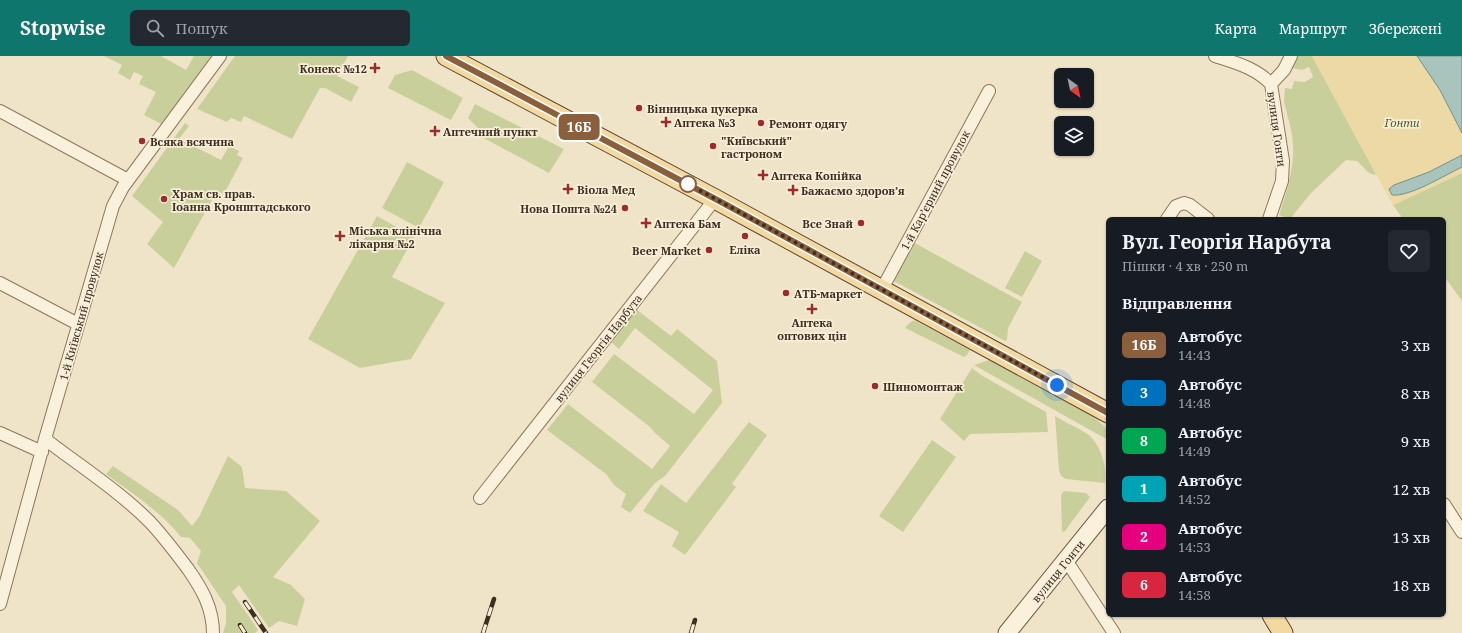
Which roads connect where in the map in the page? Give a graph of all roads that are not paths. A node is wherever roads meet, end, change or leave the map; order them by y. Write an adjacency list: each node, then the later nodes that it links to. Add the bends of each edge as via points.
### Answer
1 (220, 56): 8 (street, 1-й Київський провулок)
2 (446, 56): 9 (main road)
3 (1215, 56): 5 (street, via 1256,71)
4 (1291, 56): 5 (street, via 1284,70)
5 (1270, 84): 12 (street, вулиця Гонти, via 1283,161 1282,181)
6 (989, 90): 14 (street, 1-й Карʼєрний провулок)
7 (0, 111): 8 (street)
8 (128, 180): 15 (street, 1-й Київський провулок, via 113,206)
9 (715, 199): 14 (main road); 20 (street, вулиця Георгія Нарбута)
10 (1168, 217): 11 (street, via 1176,206 1184,203)
11 (1205, 217)
12 (1270, 217)
13 (0, 283): 15 (street)
14 (882, 289): 16 (main road)
15 (78, 324): 18 (street, 1-й Київський провулок)
16 (1106, 413)
17 (0, 433): 19 (street)
18 (45, 439): 19 (street, 1-й Київський провулок); 27 (street, via 121,497 158,531 196,582 207,602 213,620)
19 (42, 452): 25 (street, 1-й Київський провулок)
20 (480, 498)
21 (1446, 507): 23 (street)
22 (1106, 510): 24 (street, вулиця Гонти)
23 (1462, 532)
24 (1066, 560): 28 (street, вулиця Гонти); 29 (street)
25 (0, 604)
26 (1273, 617): 30 (main road)
27 (213, 633)
28 (1007, 633)
29 (1114, 633)
30 (1283, 633)

